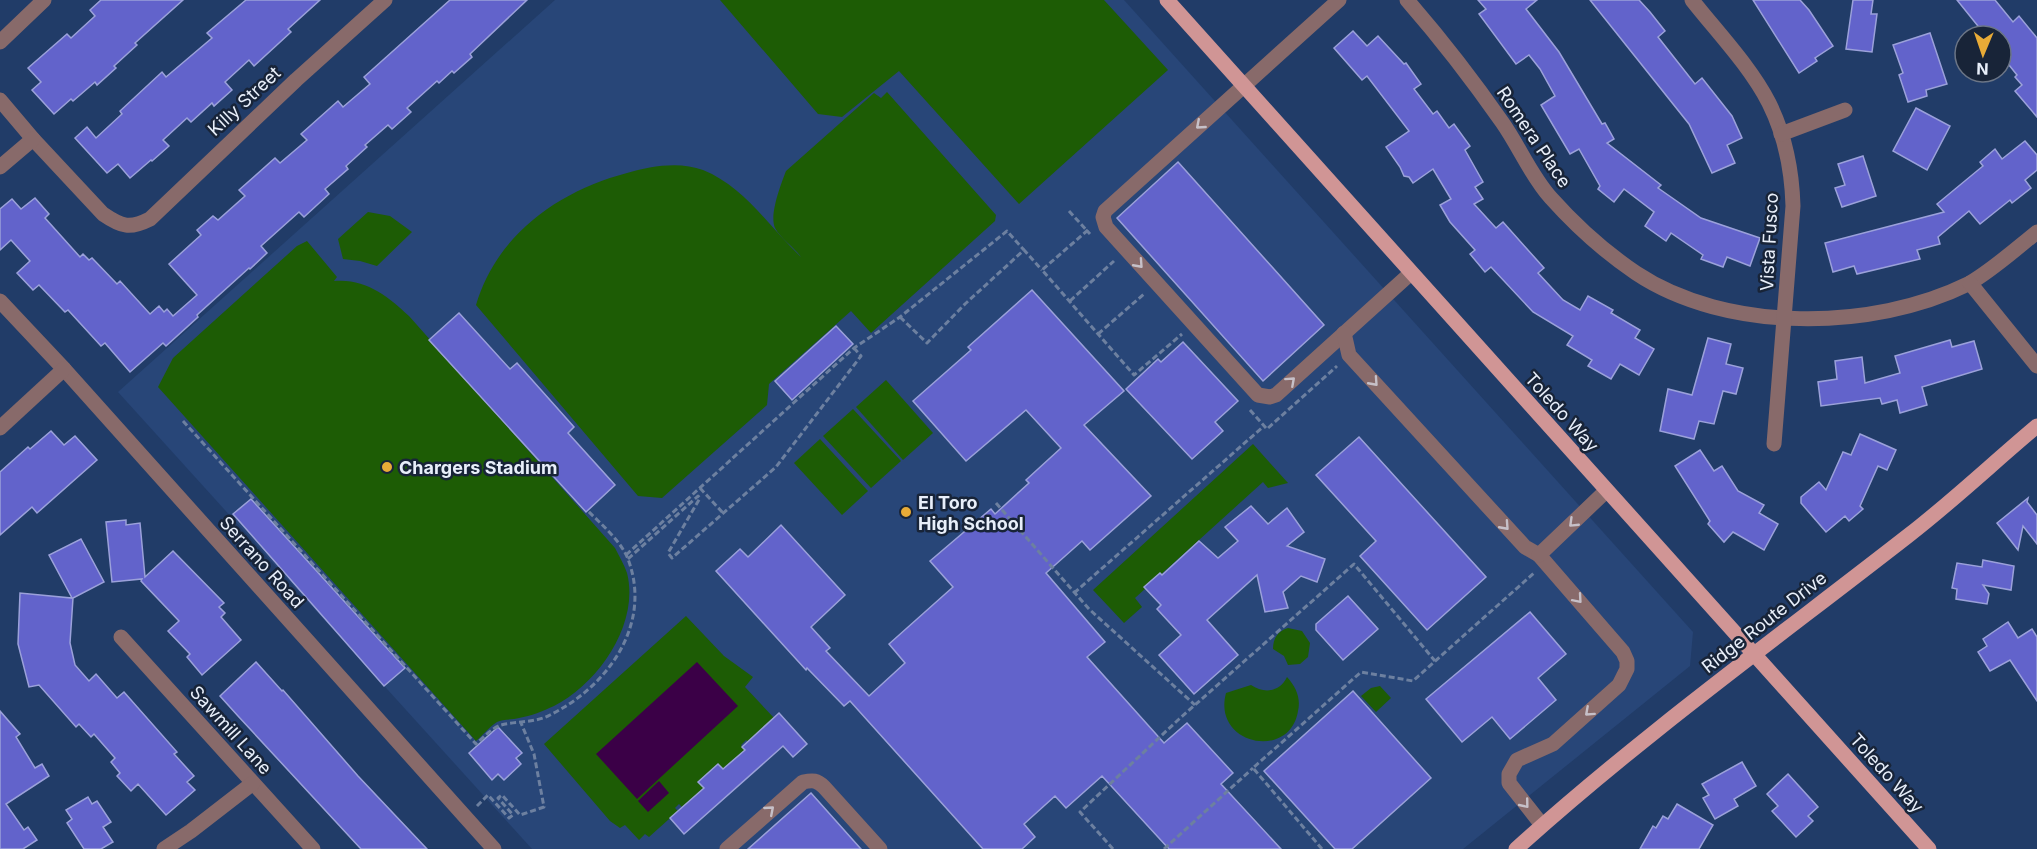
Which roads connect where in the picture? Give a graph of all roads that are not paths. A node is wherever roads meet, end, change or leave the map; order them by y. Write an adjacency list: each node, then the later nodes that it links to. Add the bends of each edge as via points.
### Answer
1 (44, 0): 7 (street)
2 (385, 0): 12 (street, Killy Street, via 150,219 139,224 117,223 103,214)
3 (1167, 0): 8 (main road, Toledo Way)
4 (1339, 0): 8 (street)
5 (1407, 0): 18 (street, Romera Place, via 1447,46 1549,196 1590,238 1637,274 1675,292 1710,306)
6 (1692, 0): 11 (street, Vista Fusco, via 1752,76)
7 (0, 42)
8 (1244, 87): 15 (main road, Toledo Way); 19 (street, one-way to 19, via 1105,211 1106,227 1258,395 1276,395)
9 (0, 100): 12 (street)
10 (1845, 110): 11 (street)
11 (1781, 134): 18 (street, Vista Fusco, via 1792,177 1793,206)
12 (33, 139): 13 (street)
13 (0, 167)
14 (2037, 232): 16 (street, Romera Place)
15 (1411, 273): 19 (street); 25 (main road, Toledo Way)
16 (1970, 283): 18 (street, Romera Place, via 1896,309 1843,318); 20 (street)
17 (0, 301): 21 (street, Serrano Road)
18 (1784, 318): 24 (street, Vista Fusco)
19 (1344, 333): 26 (street, one-way to 26, via 1349,355 1525,547)
20 (2037, 366)
21 (64, 369): 23 (street); 33 (street, Serrano Road)
22 (2037, 426): 28 (main road, Ridge Route Drive, via 1911,533)
23 (0, 428)
24 (1774, 444)
25 (1606, 491): 26 (street, one-way to 26); 28 (main road, Toledo Way)
26 (1543, 559): 30 (street, one-way to 30, via 1623,652 1627,669 1619,685 1553,744 1517,760 1511,770 1509,783)
27 (121, 637): 29 (street, Sawmill Lane)
28 (1753, 654): 30 (main road, Ridge Route Drive); 37 (main road, Toledo Way)
29 (253, 783): 31 (street); 32 (street, Sawmill Lane)
30 (1542, 825): 36 (main road, Ridge Route Drive)
31 (164, 849)
32 (313, 849)
33 (494, 849)
34 (727, 849): 35 (street, one-way to 35, via 802,782 812,780 824,787)
35 (880, 849)
36 (1515, 849)
37 (1929, 849)

